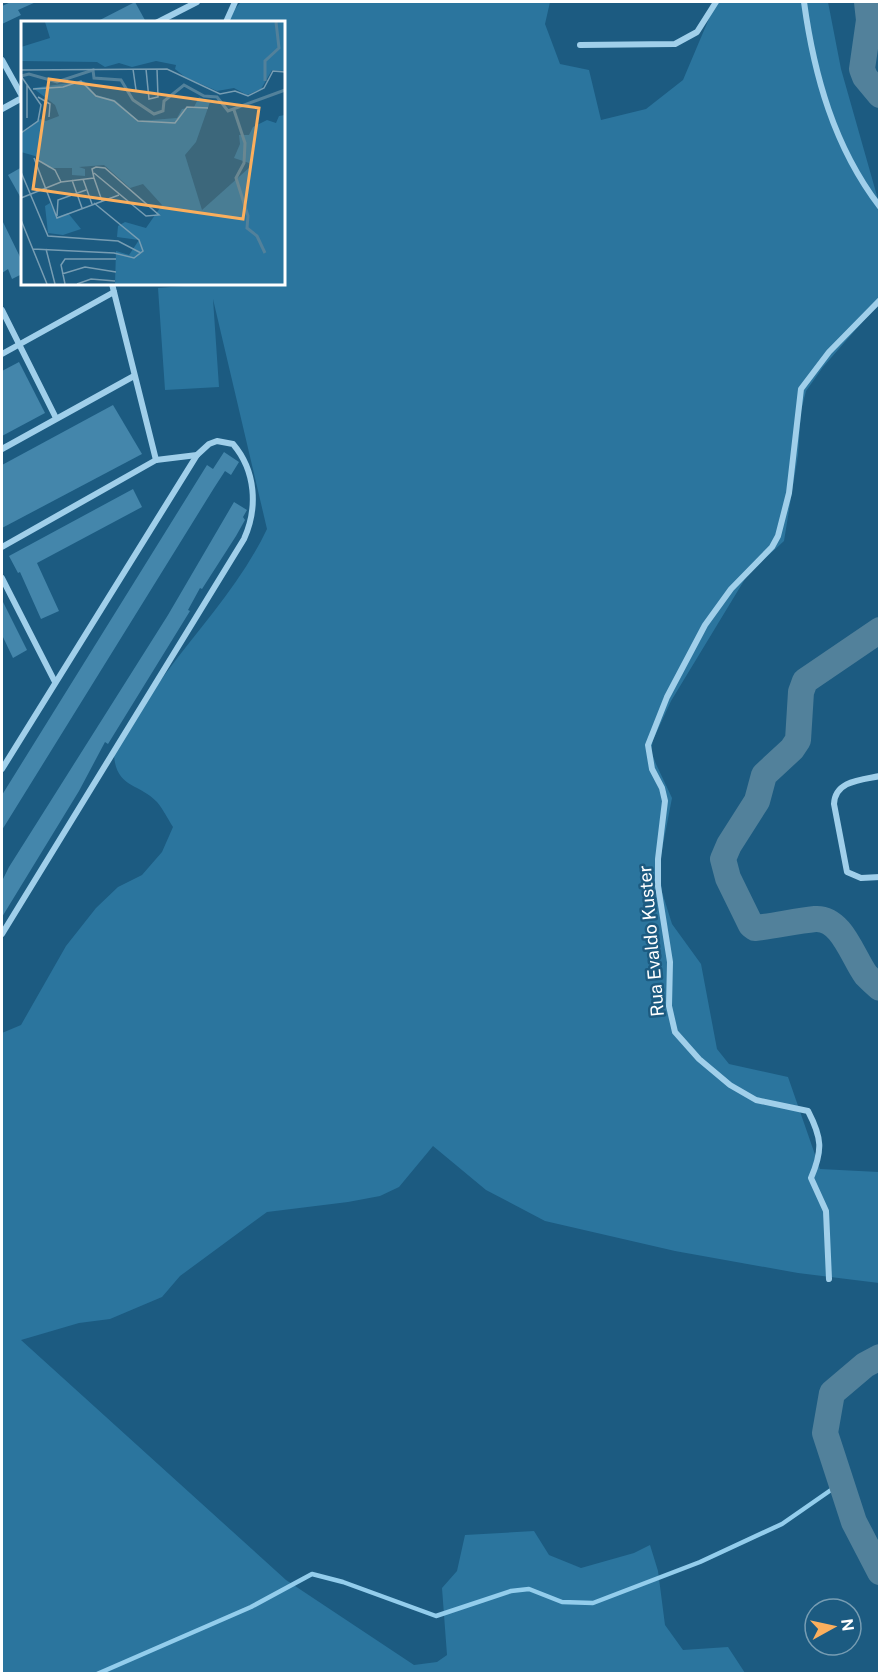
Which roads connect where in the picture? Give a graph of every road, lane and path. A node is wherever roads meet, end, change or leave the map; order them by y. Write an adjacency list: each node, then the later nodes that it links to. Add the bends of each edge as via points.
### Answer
1 (197, 2): 5 (street)
2 (235, 2): 6 (street)
3 (716, 2): 7 (street, via 698,32 675,44)
4 (804, 2): 12 (street, via 809,40 831,120)
5 (160, 21)
6 (226, 21)
7 (580, 45)
8 (2, 60): 9 (street)
9 (21, 95)
10 (21, 98): 11 (street)
11 (2, 110)
12 (879, 207)
13 (112, 285): 14 (street)
14 (114, 292): 17 (street); 19 (street)
15 (879, 300): 31 (street, Rua Evaldo Kuster, via 806,378 801,389 789,493 778,536 705,625 667,697 648,745 652,769 665,801 658,886 670,962 669,1006 675,1032 730,1085 756,1100 808,1111 818,1131 821,1156 811,1178 826,1211)
16 (2, 310): 17 (street)
17 (18, 345): 18 (street); 20 (street)
18 (2, 354)
19 (134, 376): 20 (street); 23 (street)
20 (56, 418): 21 (street)
21 (2, 449)
22 (197, 455): 23 (street); 26 (street); 30 (street, via 217,441 233,444 254,499 251,523)
23 (156, 460): 24 (street)
24 (2, 547)
25 (2, 578): 26 (street)
26 (55, 682): 27 (street)
27 (2, 769)
28 (879, 777): 29 (street, via 841,787 834,796 847,872 861,878)
29 (879, 877)
30 (2, 934)
31 (829, 1279)

